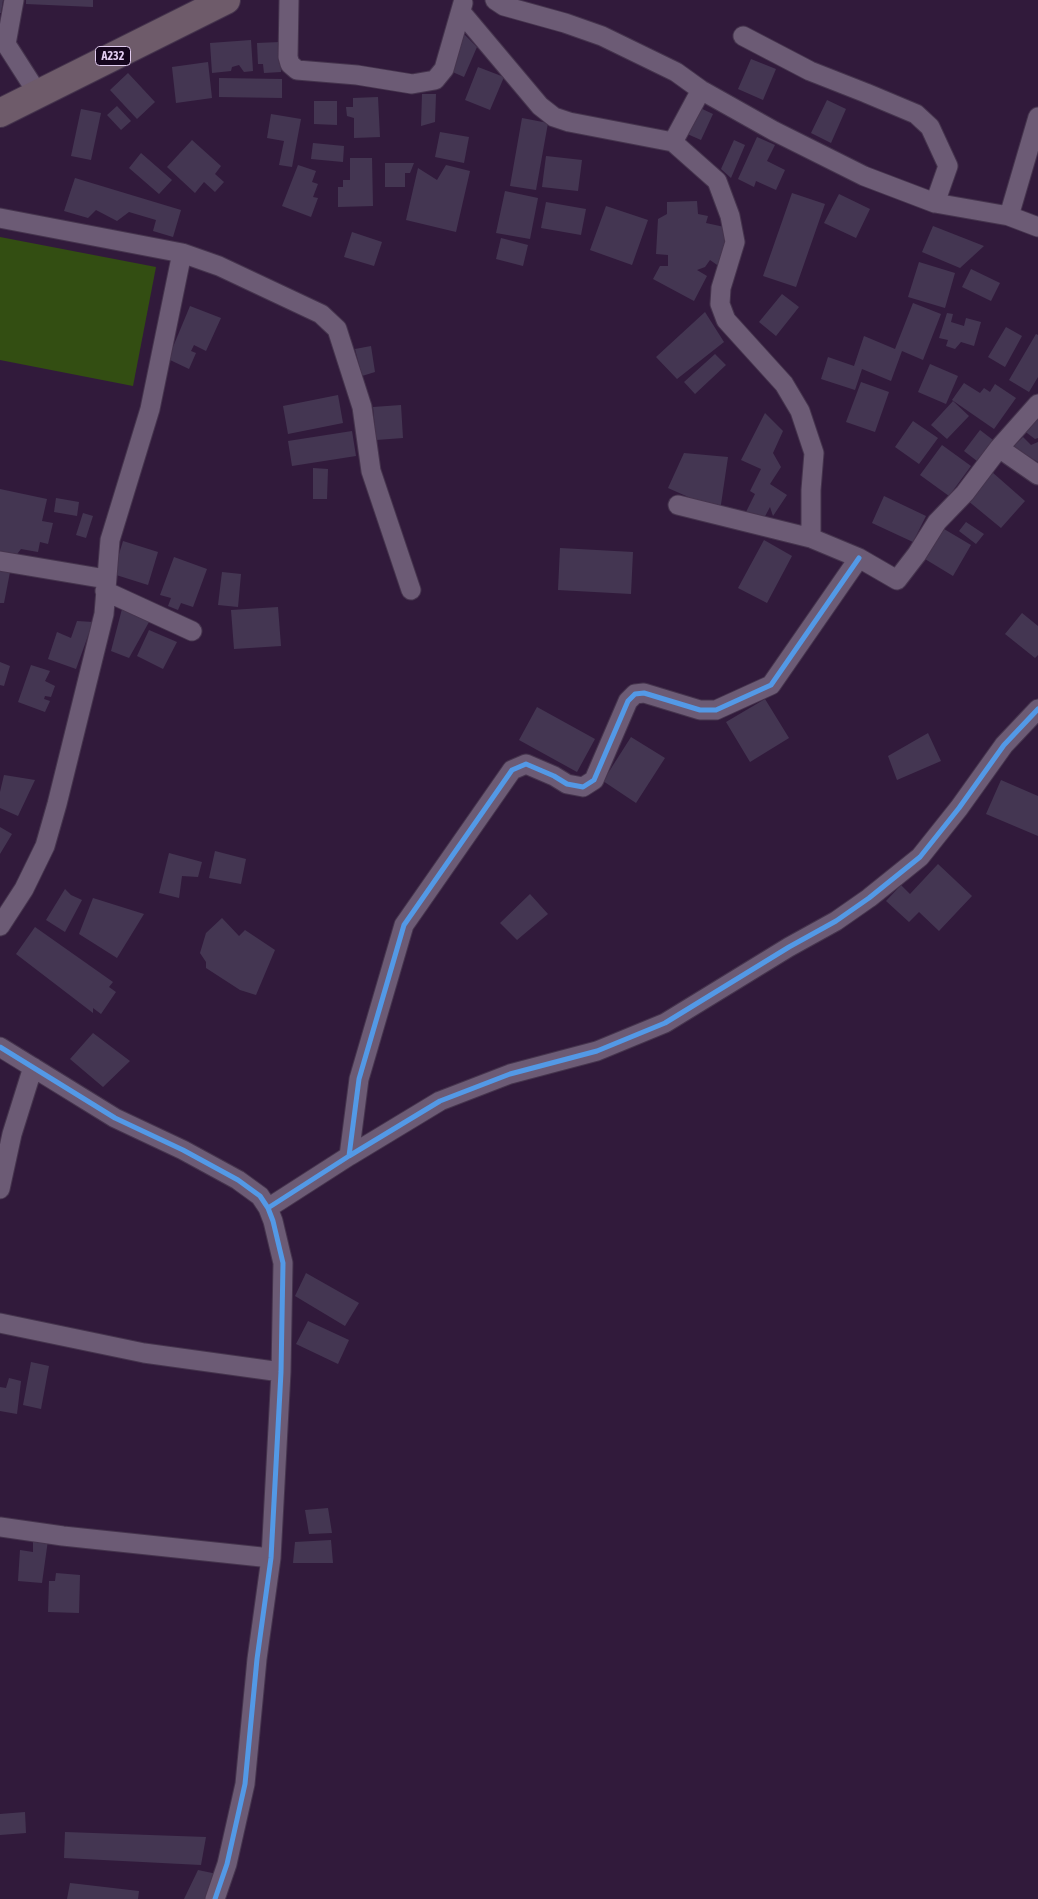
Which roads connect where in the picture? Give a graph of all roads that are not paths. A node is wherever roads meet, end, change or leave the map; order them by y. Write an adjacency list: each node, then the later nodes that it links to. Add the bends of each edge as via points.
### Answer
1 (14, 0): 7 (street)
2 (226, 0): 9 (main road, A232)
3 (289, 0): 5 (street, via 288,56 290,64 297,70 412,84 435,80 444,69)
4 (495, 0): 8 (street, via 504,6 602,36 676,72)
5 (462, 6): 12 (street, via 540,106 554,117 632,136)
6 (742, 36): 13 (street, via 810,71 916,114 930,127 948,166)
7 (3, 43): 9 (street)
8 (701, 90): 12 (street); 13 (street, via 864,176)
9 (38, 94): 10 (main road, A232)
10 (0, 113)
11 (1038, 117): 14 (street)
12 (673, 142): 22 (street, via 717,181 730,216 734,242 721,288 720,304 726,320 784,384 800,410 810,436 814,453)
13 (935, 203): 14 (street)
14 (1009, 216): 16 (street)
15 (0, 218): 17 (street)
16 (1038, 227)
17 (182, 253): 25 (street, via 150,409 110,540); 26 (street, via 219,266 321,314 337,329 362,406 371,471)
18 (1038, 404): 19 (street)
19 (999, 448): 20 (street); 23 (street, via 965,493 937,522 897,580)
20 (1038, 474)
21 (678, 505): 22 (street)
22 (811, 538): 23 (street)
23 (859, 558): 32 (street, via 771,685 716,710 700,710 644,693 636,694 628,701 594,780 583,787 567,784 526,764 512,770 404,925 359,1079)
24 (0, 561): 25 (street)
25 (106, 585): 27 (street); 29 (street, via 104,614 45,846 24,889)
26 (411, 590)
27 (192, 631)
28 (1038, 709): 32 (street, via 1004,746 920,857 836,921 665,1023 596,1051 510,1074 440,1101)
29 (0, 926)
30 (0, 1047): 31 (street)
31 (33, 1067): 33 (street, via 12,1134); 34 (street, via 115,1118 238,1180 260,1196)
32 (349, 1156): 34 (street)
33 (0, 1189)
34 (268, 1208): 36 (street, via 283,1262)
35 (0, 1323): 36 (street, via 144,1353)
36 (281, 1372): 38 (street)
37 (0, 1527): 38 (street)
38 (271, 1558): 39 (street, via 244,1784 227,1864)
39 (215, 1899)

